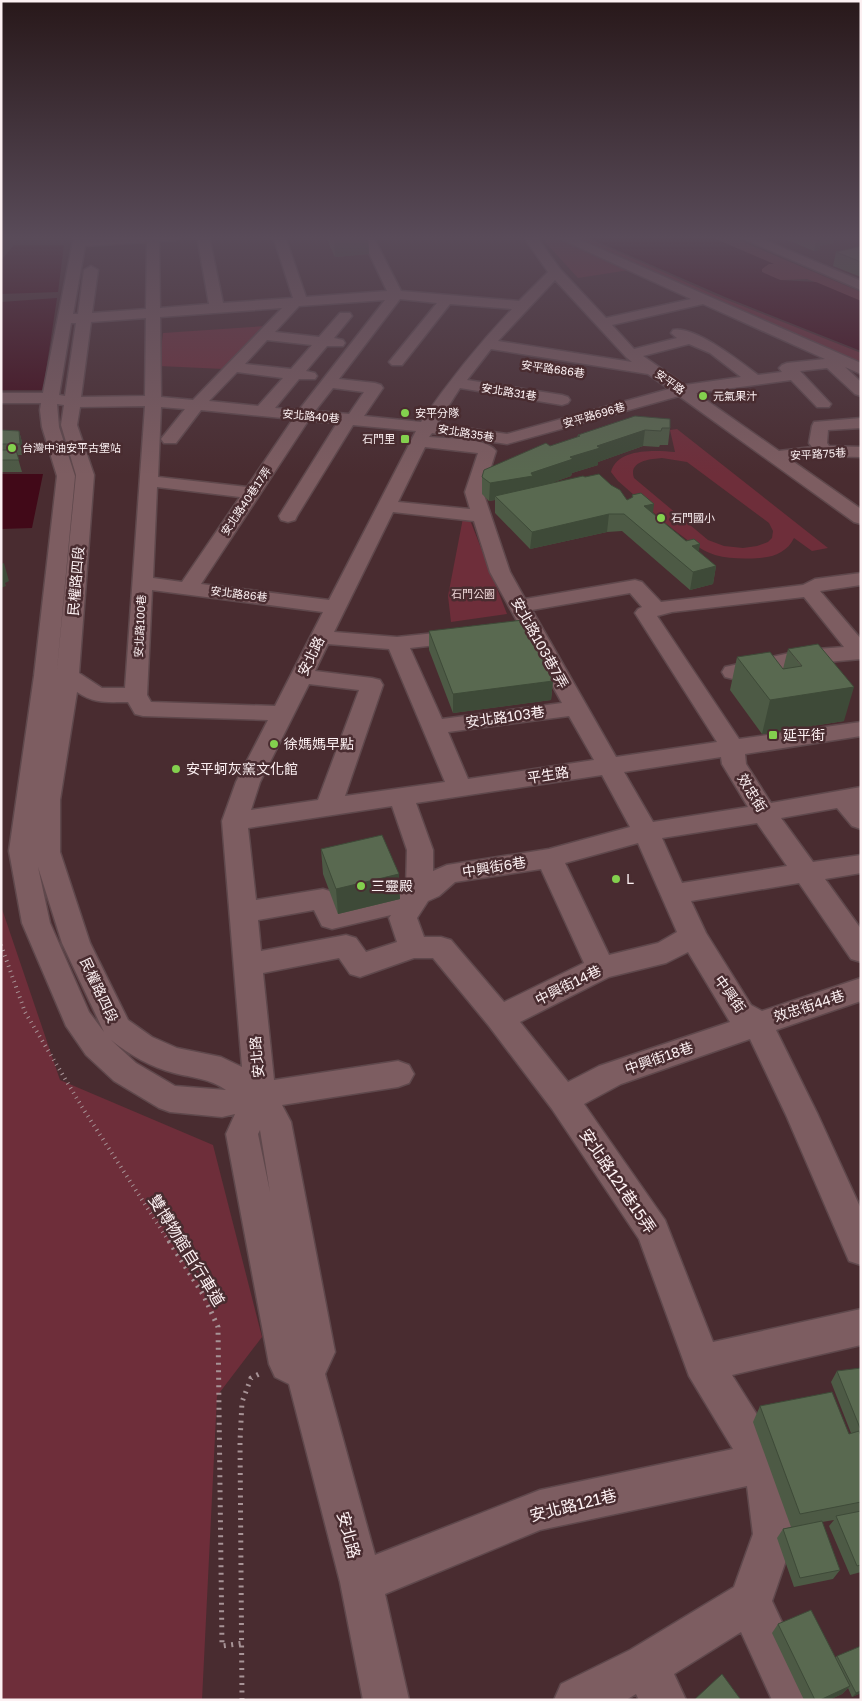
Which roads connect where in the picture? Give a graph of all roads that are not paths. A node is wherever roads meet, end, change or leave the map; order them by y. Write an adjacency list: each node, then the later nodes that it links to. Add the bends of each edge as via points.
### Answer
1 (67, 315): 15 (street, 民權路四段)
2 (121, 315): 14 (street)
3 (153, 315): 35 (street, 安北路100巷)
4 (181, 315): 5 (street)
5 (203, 315)
6 (284, 315): 17 (street)
7 (380, 315): 19 (street, 安北路40巷17弄)
8 (434, 315): 22 (street)
9 (514, 315): 20 (street, 安北路)
10 (595, 315): 16 (street, 安平路)
11 (639, 315): 16 (street)
12 (737, 315): 23 (street)
13 (345, 316): 18 (street)
14 (85, 318): 15 (street); 36 (street, 民權路四段)
15 (66, 320): 36 (street, 民權路四段)
16 (602, 323): 21 (street, 安平路)
17 (264, 335): 18 (street); 24 (street)
18 (323, 342): 19 (street); 26 (street)
19 (357, 346): 29 (street, 安北路40巷17弄)
20 (481, 351): 21 (street, 安平路686巷, via 610,377); 30 (street, 安北路)
21 (629, 359): 28 (street, 安平路686巷, via 685,336 715,350); 31 (street, 安平路, via 653,369)
22 (397, 362)
23 (837, 362): 25 (street); 27 (street, via 787,368); 32 (street)
24 (233, 367): 26 (street); 38 (street)
25 (861, 369)
26 (295, 374): 29 (street); 40 (street)
27 (795, 375): 28 (street, 安平路696巷); 37 (street)
28 (754, 380): 31 (street, 安平路696巷)
29 (330, 381): 41 (street, 安北路40巷17弄); 42 (street, via 375,388)
30 (456, 383): 34 (street, 安北路31巷); 44 (street, 安北路)
31 (682, 390): 46 (street, 安平路696巷); 49 (street, 安平路)
32 (861, 391)
33 (1, 398): 36 (street)
34 (562, 400)
35 (153, 401): 36 (street, 安北路40巷); 38 (street, 安北路40巷); 50 (street, 安北路100巷)
36 (57, 403): 39 (street); 68 (street, 民權路四段, via 50,428 66,476)
37 (823, 404)
38 (197, 405): 40 (street, 安北路40巷); 45 (street)
39 (1, 410)
40 (263, 411): 41 (street, 安北路40巷)
41 (304, 415): 42 (street, 安北路40巷); 51 (street, 安北路40巷17弄)
42 (351, 419): 44 (street, 安北路40巷); 53 (street)
43 (861, 423): 47 (street, via 820,426 818,443)
44 (422, 434): 46 (street, 安北路35巷); 52 (street, 安北路); 54 (street, 安北路103巷7弄, via 487,451 474,492)
45 (170, 438)
46 (506, 439)
47 (824, 451): 48 (street, 安平路75巷); 49 (street, 安平路75巷)
48 (861, 452)
49 (776, 457): 55 (street, 安平路)
50 (149, 481): 51 (street); 57 (street, 安北路100巷)
51 (252, 493): 58 (street, 安北路40巷17弄)
52 (386, 506): 54 (street); 61 (street, 安北路)
53 (288, 516)
54 (480, 516): 60 (street, 安北路103巷7弄, via 500,572)
55 (861, 518)
56 (861, 579): 59 (street, via 815,584)
57 (142, 583): 58 (street, 安北路86巷); 70 (street, 安北路100巷)
58 (188, 588): 61 (street, 安北路86巷)
59 (809, 590): 62 (street); 66 (street)
60 (519, 606): 62 (street, via 635,586); 71 (street, 安北路103巷7弄, via 521,628)
61 (336, 607): 64 (street, 安北路)
62 (656, 610): 75 (street, 效忠街, via 645,613)
63 (482, 633): 65 (street)
64 (321, 637): 65 (street); 69 (street, 安北路)
65 (397, 643): 73 (street)
66 (861, 652): 67 (street, via 804,657)
67 (733, 672)
68 (56, 676): 70 (street, via 97,695); 100 (street, 民權路四段, via 47,845 76,943 117,1028 141,1046 173,1060 221,1070); 100 (street, 民權路四段, via 22,850 36,923 77,1018 96,1046 125,1072 170,1099 222,1104)
69 (301, 676): 72 (street, 安北路); 80 (street, via 372,685)
70 (136, 695): 72 (street, via 143,709)
71 (576, 708): 73 (street, 安北路103巷); 76 (street, 安北路103巷7弄)
72 (284, 713): 82 (street, 安北路, via 248,782)
73 (434, 727): 77 (street)
74 (861, 729): 75 (street, 平生路)
75 (733, 748): 76 (street, 平生路); 81 (street, 效忠街, via 734,764)
76 (608, 766): 77 (street, 平生路); 84 (street, 中興街)
77 (460, 788): 78 (street, 平生路)
78 (402, 797): 80 (street, 平生路); 88 (street, via 420,850)
79 (852, 797): 81 (street, 中興街6巷); 83 (street)
80 (328, 808): 82 (street, 平生路)
81 (764, 813): 84 (street, 中興街6巷); 87 (street, 效忠街)
82 (235, 820): 90 (street, 安北路)
83 (861, 820)
84 (646, 832): 85 (street, 中興街6巷); 89 (street, 中興街)
85 (549, 858): 88 (street, 中興街6巷, via 447,874 429,890); 95 (street)
86 (861, 864): 87 (street)
87 (806, 873): 89 (street); 93 (street, 效忠街)
88 (419, 893): 90 (street, 中興街6巷, via 403,902 332,919 322,899); 92 (street, via 403,918)
89 (673, 894): 91 (street, 中興街)
90 (243, 912): 94 (street, 安北路)
91 (693, 936): 95 (street, 中興街14巷, via 666,952); 98 (street, 中興街, via 740,1013)
92 (412, 947): 94 (street, via 360,966 346,946); 97 (street, 安北路121巷15弄, via 441,948)
93 (861, 951)
94 (247, 965): 100 (street, 安北路)
95 (601, 968): 97 (street, 中興街14巷)
96 (861, 988): 98 (street, 效忠街44巷)
97 (500, 1018): 101 (street, 安北路121巷15弄)
98 (757, 1023): 101 (street, 中興街18巷, via 610,1074); 102 (street, 中興街)
99 (398, 1074): 100 (street)
100 (260, 1095): 106 (street, 安北路, via 242,1134 296,1368)
101 (563, 1100): 104 (street, 安北路121巷15弄, via 653,1231)
102 (861, 1249)
103 (861, 1327): 104 (street)
104 (702, 1363): 105 (street, 安北路121巷15弄)
105 (764, 1462): 106 (street, 安北路121巷, via 540,1510); 107 (street, 安北路121巷15弄, via 774,1534)
106 (361, 1582): 109 (street, 安北路)
107 (750, 1602): 108 (street); 111 (street)
108 (655, 1683): 110 (street)
109 (386, 1700)
110 (577, 1700)
111 (795, 1700)

